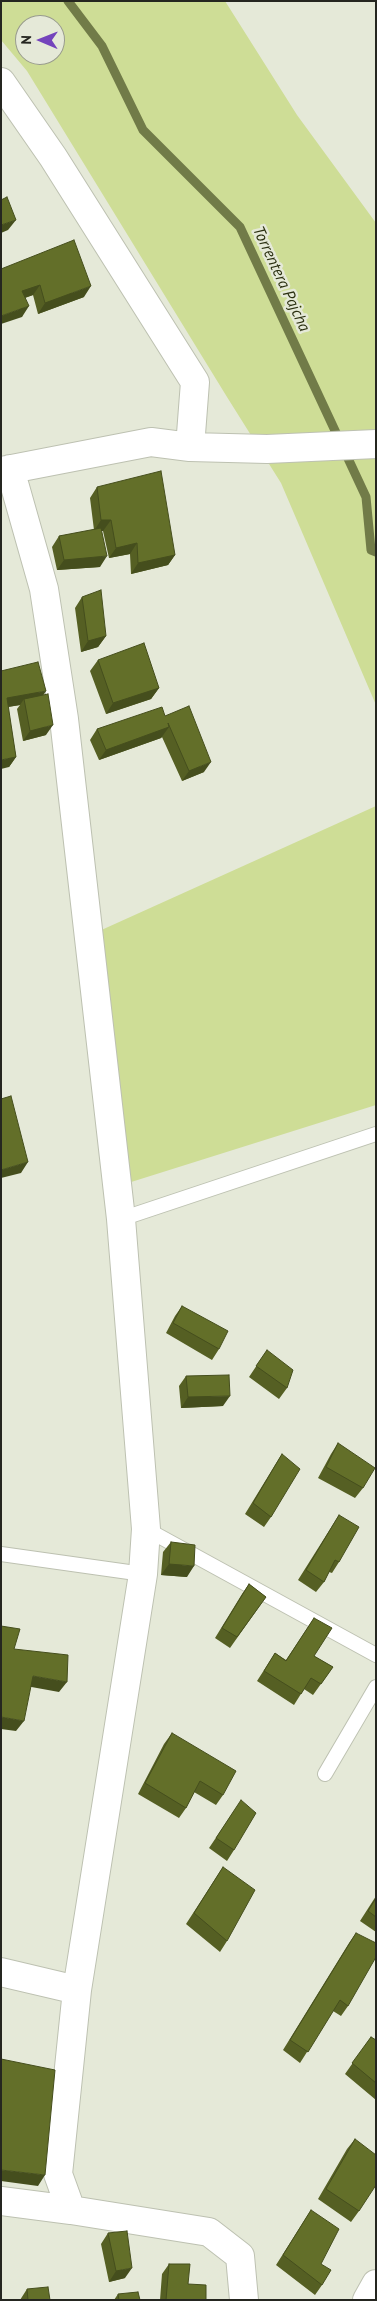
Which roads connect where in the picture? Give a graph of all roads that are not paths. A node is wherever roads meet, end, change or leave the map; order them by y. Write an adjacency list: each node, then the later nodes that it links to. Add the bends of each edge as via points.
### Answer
1 (1, 82): 3 (street, via 53,157 195,382)
2 (376, 444): 3 (street, via 267,449)
3 (190, 447): 4 (street, via 151,442)
4 (6, 470): 6 (street, via 44,589 57,673)
5 (376, 1134): 6 (lane)
6 (121, 1219): 7 (street)
7 (146, 1529): 9 (street); 10 (lane)
8 (1, 1554): 9 (lane)
9 (143, 1574): 14 (street)
10 (376, 1655)
11 (376, 1687): 12 (lane)
12 (326, 1774)
13 (1, 1972): 14 (street)
14 (77, 1990): 16 (street, via 58,2174)
15 (1, 2201): 16 (street)
16 (71, 2210): 18 (street, via 209,2232 240,2256)
17 (376, 2284): 19 (street)
18 (244, 2300)
19 (367, 2300)

